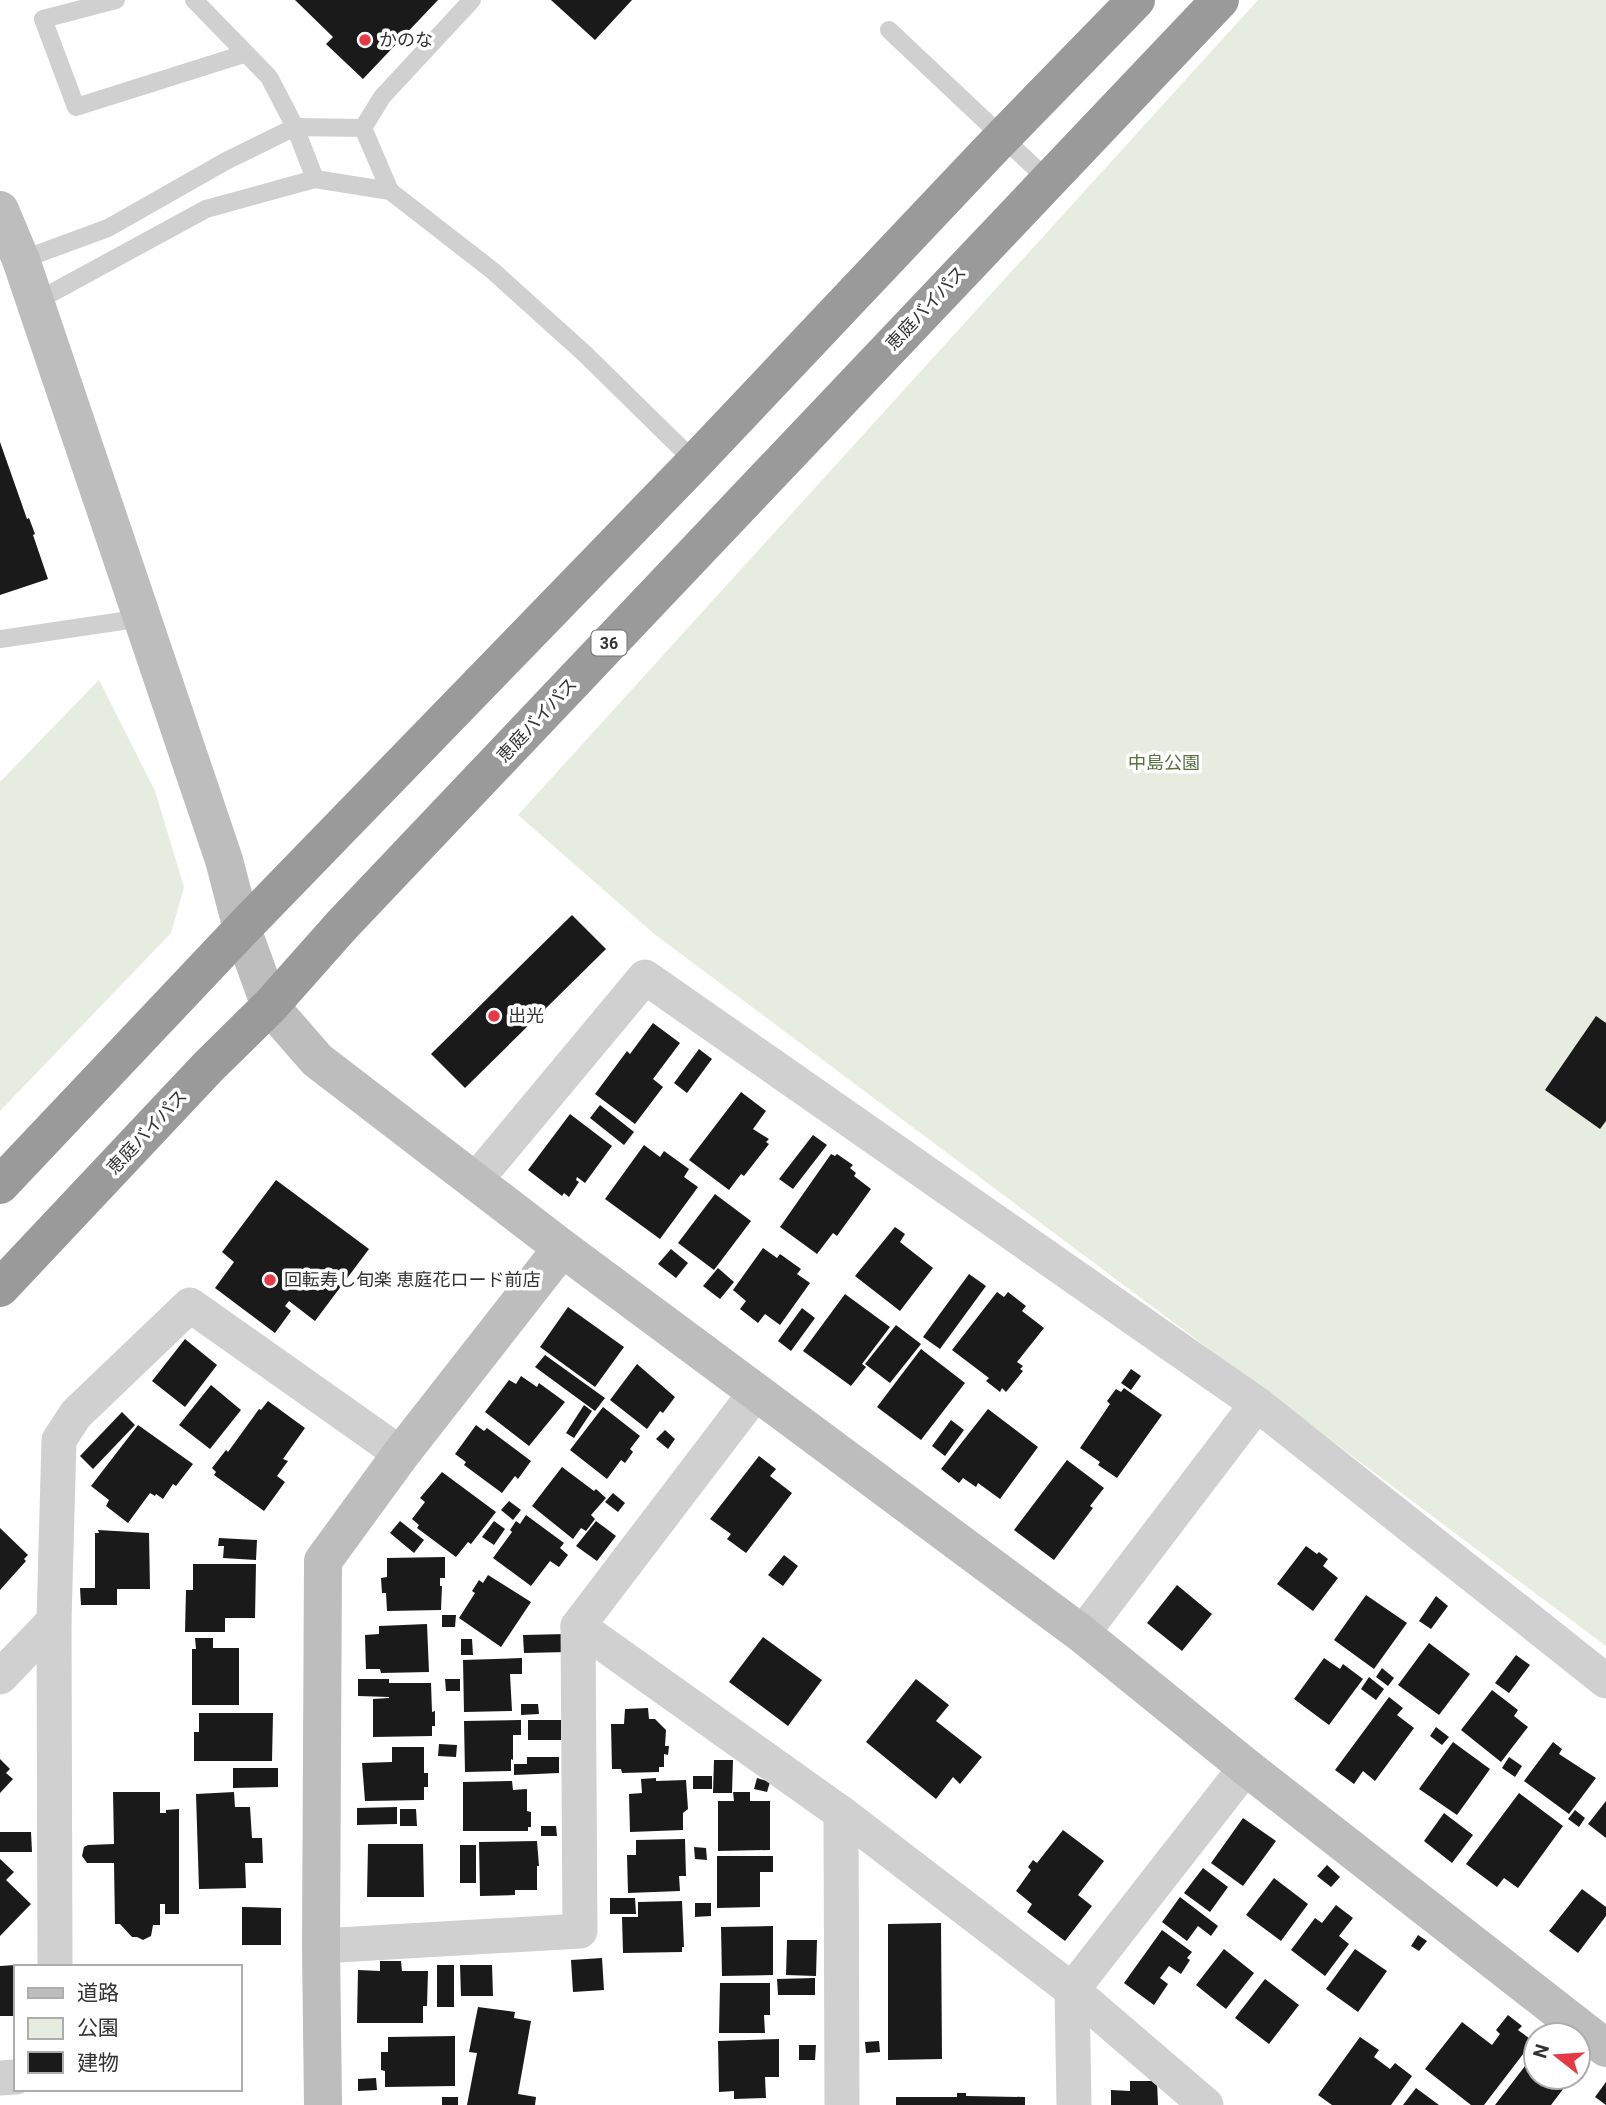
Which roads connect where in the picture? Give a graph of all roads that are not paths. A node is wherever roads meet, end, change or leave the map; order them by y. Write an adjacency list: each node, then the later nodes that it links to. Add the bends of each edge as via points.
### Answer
1 (116, 0): 7 (lane, via 43,19 76,107)
2 (194, 0): 7 (lane)
3 (472, 0): 9 (lane, via 382,97)
4 (1136, 0): 10 (highway)
5 (1220, 0): 12 (highway, 恵庭バイパス / 36)
6 (889, 30): 10 (lane)
7 (244, 54): 8 (lane, via 268,78)
8 (295, 127): 9 (lane); 11 (lane); 15 (lane, via 108,228)
9 (363, 128): 13 (lane)
10 (1003, 137): 12 (lane); 17 (highway)
11 (314, 179): 13 (lane); 16 (lane, via 206,209)
12 (1048, 180): 21 (highway, 恵庭バイパス / 36)
13 (390, 191): 17 (lane, via 493,271)
14 (0, 210): 15 (street)
15 (21, 260): 16 (street)
16 (35, 302): 18 (street)
17 (695, 462): 20 (highway)
18 (143, 618): 19 (lane); 20 (street, via 224,860)
19 (0, 639)
20 (242, 929): 21 (street); 23 (highway)
21 (270, 1006): 22 (street, via 317,1060); 25 (highway, 恵庭バイパス / 36)
22 (475, 1181): 24 (street); 27 (street, via 645,977)
23 (0, 1185)
24 (562, 1248): 26 (street); 28 (street)
25 (0, 1288)
26 (756, 1392): 30 (street); 31 (street)
27 (1257, 1404): 31 (street); 33 (street)
28 (401, 1454): 29 (street, via 190,1305 76,1414 59,1440); 36 (street, via 323,1561)
29 (54, 1621): 32 (street); 37 (street)
30 (578, 1626): 35 (street); 36 (street, via 580,1931)
31 (1082, 1634): 34 (street)
32 (0, 1677)
33 (1606, 1681)
34 (1246, 1767): 38 (street); 39 (street)
35 (841, 1813): 38 (street); 41 (street)
36 (321, 1946): 40 (street)
37 (55, 1965)
38 (1072, 1990): 42 (street); 43 (street)
39 (1606, 2048)
40 (323, 2105)
41 (842, 2105)
42 (1074, 2105)
43 (1206, 2105)

